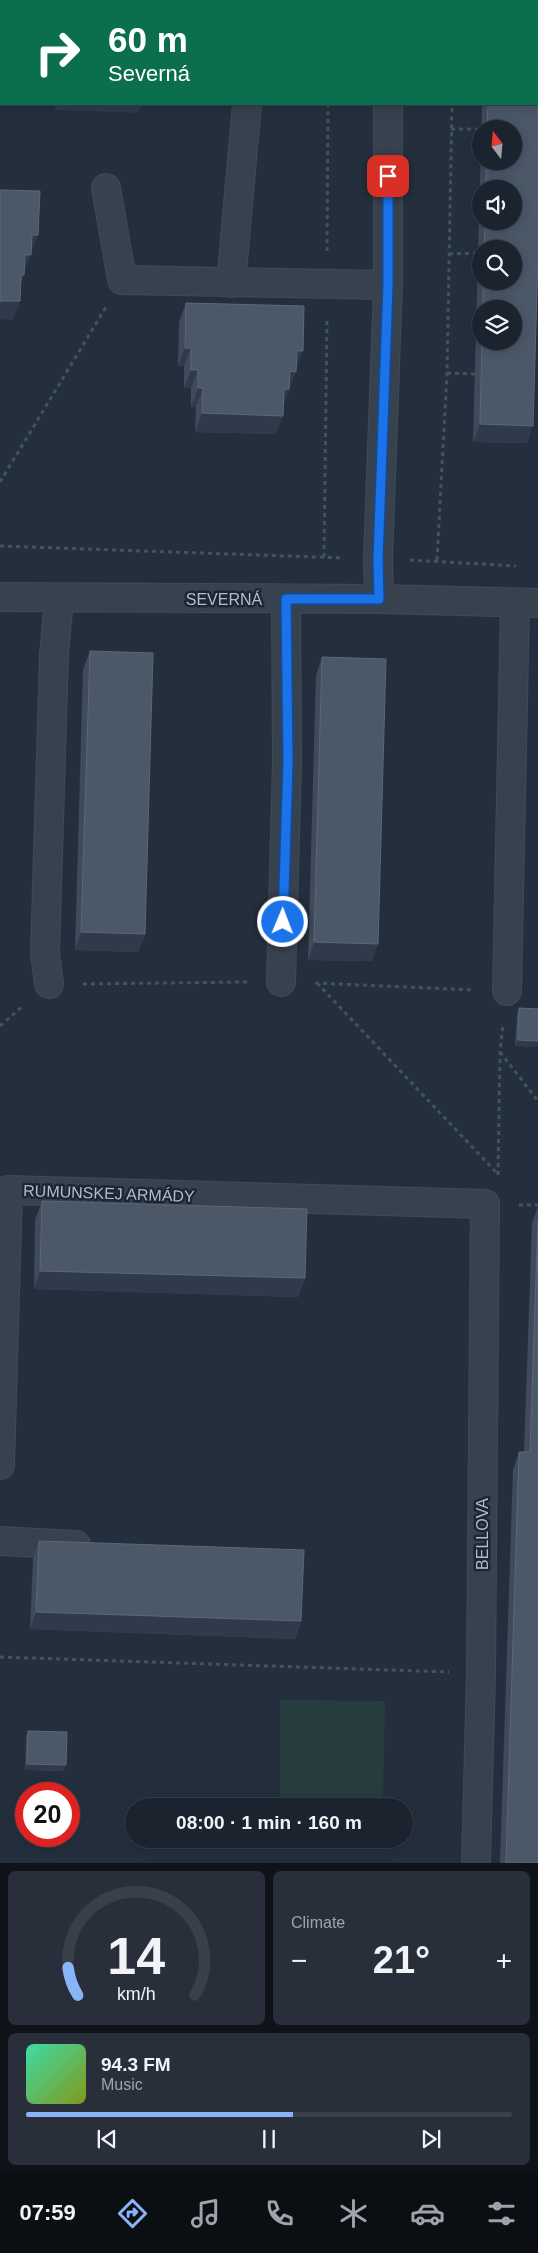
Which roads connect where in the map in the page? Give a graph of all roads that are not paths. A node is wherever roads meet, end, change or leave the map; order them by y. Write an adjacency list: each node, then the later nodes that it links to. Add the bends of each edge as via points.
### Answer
1 (247, 105): 4 (street)
2 (388, 105): 5 (street)
3 (106, 188): 4 (street, via 122,280)
4 (231, 283): 5 (street)
5 (388, 285): 9 (street)
6 (0, 597): 7 (street, SEVERNÁ)
7 (59, 598): 8 (street, SEVERNÁ); 12 (street, via 54,655 45,953)
8 (286, 599): 9 (street, SEVERNÁ); 11 (street, via 288,762)
9 (379, 599): 10 (street, SEVERNÁ)
10 (527, 603): 13 (street)
11 (281, 982)
12 (49, 984)
13 (507, 991)
14 (485, 1204): 15 (street, RUMUNSKEJ ARMÁDY, via 8,1190); 18 (street, BELLOVA)
15 (0, 1465)
16 (0, 1541): 17 (street)
17 (99, 1546)
18 (476, 1863)

